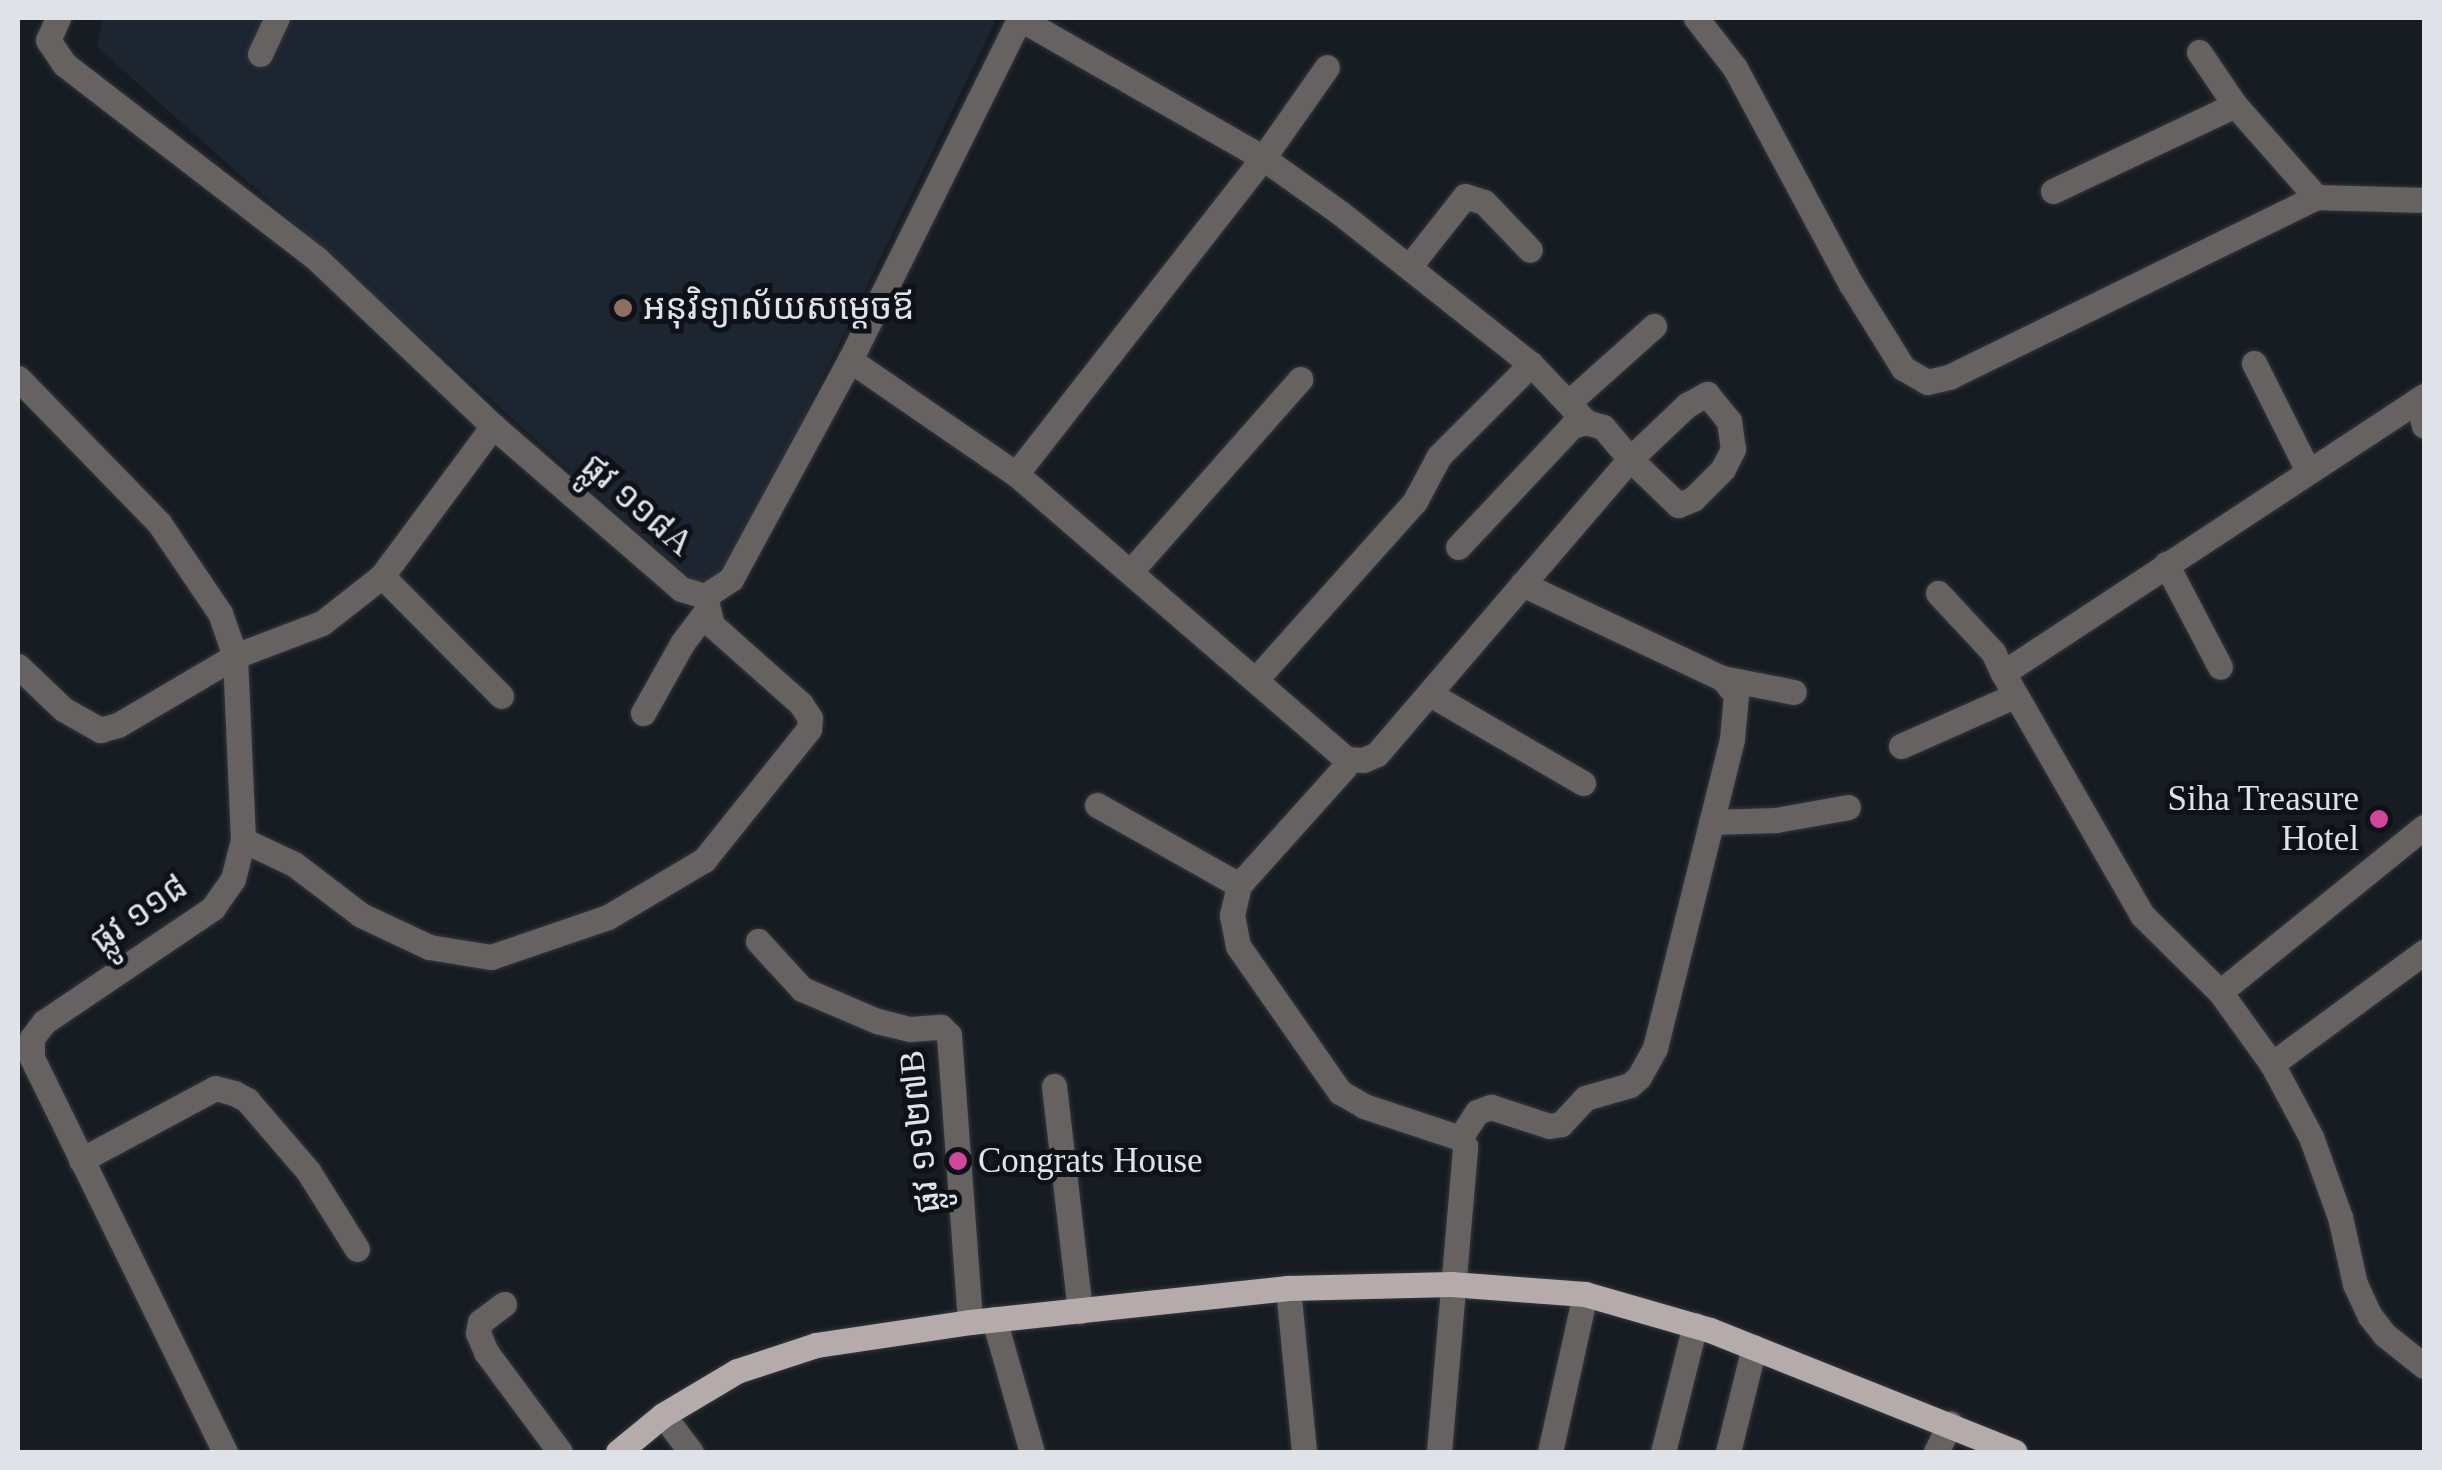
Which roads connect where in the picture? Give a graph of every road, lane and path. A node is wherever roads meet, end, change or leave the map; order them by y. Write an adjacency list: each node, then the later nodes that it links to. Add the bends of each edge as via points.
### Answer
1 (58, 18): 23 (street, ផ្លូវ ១១៨A, via 48,40 64,64 316,259)
2 (277, 18): 6 (street)
3 (1020, 18): 9 (street); 16 (street, ផ្លូវ ១១៨A)
4 (1696, 18): 11 (street, via 1735,68 1903,368 1926,382 1949,377)
5 (2199, 52): 8 (street)
6 (260, 54)
7 (1327, 67): 9 (street)
8 (2235, 106): 10 (street); 11 (street)
9 (1262, 158): 14 (street); 25 (street)
10 (2053, 192)
11 (2316, 197): 12 (street)
12 (2424, 200)
13 (1530, 250): 14 (street, via 1484,202 1466,196)
14 (1409, 267): 18 (street)
15 (1654, 326): 22 (street)
16 (850, 360): 25 (street); 32 (street, ផ្លូវ ១១៨A, via 731,579)
17 (2254, 363): 24 (street)
18 (1531, 364): 22 (street); 37 (street, via 1439,456 1415,500)
19 (18, 378): 33 (street, ផ្លូវ ១១៨, via 159,523 220,612)
20 (1300, 379): 28 (street)
21 (2422, 407): 24 (street)
22 (1577, 412): 26 (street, via 1572,426); 30 (street, via 1603,428 1630,459)
23 (493, 426): 29 (street); 32 (street, ផ្លូវ ១១៨A)
24 (2308, 471): 27 (street)
25 (1016, 474): 28 (street)
26 (1458, 547)
27 (2166, 564): 35 (street); 36 (street)
28 (1131, 570): 37 (street)
29 (382, 576): 33 (street, via 322,623); 41 (street)
30 (1522, 584): 38 (street); 40 (street)
31 (1938, 593): 36 (street)
32 (706, 604): 43 (street); 51 (street, via 712,625 801,704 810,729 704,860 608,918 492,957 429,947 360,915 294,864)
33 (235, 656): 34 (street, via 100,730 63,709); 51 (street, ផ្លូវ ១១៨)
34 (18, 666)
35 (2220, 667)
36 (2003, 672): 42 (street)
37 (1257, 678): 45 (street)
38 (1722, 678): 39 (street); 49 (street, via 1736,695 1737,716)
39 (1794, 692)
40 (1430, 694): 45 (street, via 1377,754); 46 (street)
41 (501, 696)
42 (2014, 696): 44 (street); 55 (street, via 2142,916)
43 (643, 713)
44 (1901, 746)
45 (1346, 759): 52 (street)
46 (1583, 783)
47 (1097, 806): 52 (street)
48 (1848, 807): 49 (street, via 1776,820)
49 (1711, 822): 60 (street, via 1654,1048 1640,1077 1585,1098 1561,1124 1548,1126 1491,1107 1472,1116)
50 (2424, 827): 55 (street)
51 (243, 840): 57 (street, ផ្លូវ ១១៨, via 233,879 213,908 44,1022)
52 (1239, 885): 60 (street, via 1232,915 1238,946 1340,1092)
53 (758, 941): 68 (street, ផ្លូវ ១១២៧B, via 802,989 877,1021 941,1027 949,1035)
54 (2424, 952): 58 (street)
55 (2220, 992): 58 (street)
56 (18, 1014): 57 (street)
57 (32, 1038): 61 (street, via 32,1058)
58 (2272, 1064): 71 (street, via 2311,1137 2370,1316)
59 (1054, 1086): 67 (street)
60 (1460, 1138): 63 (street)
61 (81, 1160): 62 (street, via 215,1088 234,1092 308,1171); 74 (street)
62 (358, 1250)
63 (1451, 1284): 64 (main road); 65 (main road); 80 (street)
64 (1288, 1288): 67 (main road); 79 (street)
65 (1585, 1294): 69 (main road); 81 (street)
66 (504, 1304): 75 (street, via 480,1322 478,1333)
67 (1080, 1312): 68 (main road)
68 (982, 1320): 72 (main road, via 816,1345 737,1370); 78 (street)
69 (1695, 1326): 70 (main road); 82 (street)
70 (1754, 1346): 73 (main road); 83 (street)
71 (2424, 1366)
72 (663, 1415): 76 (main road); 77 (street)
73 (1950, 1423): 84 (street); 85 (main road)
74 (225, 1452)
75 (560, 1452)
76 (618, 1452)
77 (691, 1452)
78 (1032, 1452)
79 (1304, 1452)
80 (1439, 1452)
81 (1550, 1452)
82 (1662, 1452)
83 (1728, 1452)
84 (1936, 1452)
85 (2016, 1452)

